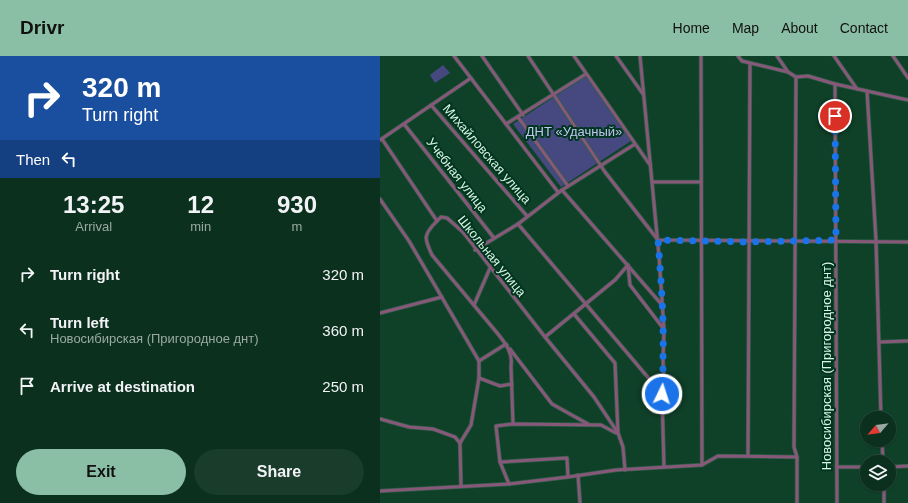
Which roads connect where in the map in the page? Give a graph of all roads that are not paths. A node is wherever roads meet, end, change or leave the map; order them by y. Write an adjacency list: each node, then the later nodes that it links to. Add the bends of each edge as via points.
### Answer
1 (454, 56): 16 (street)
2 (482, 56): 25 (street)
3 (528, 56): 21 (street)
4 (574, 56): 14 (street)
5 (616, 56): 22 (street)
6 (640, 56): 22 (street)
7 (701, 56): 34 (street)
8 (738, 56): 12 (street, via 742,62)
9 (777, 56): 13 (street)
10 (834, 56): 19 (street)
11 (893, 56): 17 (street)
12 (750, 64): 13 (street); 48 (street)
13 (788, 72): 15 (street)
14 (586, 74): 21 (street); 30 (street)
15 (796, 77): 18 (street, via 808,76); 47 (street)
16 (471, 78): 24 (street); 28 (street)
17 (908, 78)
18 (835, 84): 19 (street); 44 (street, Новосибирская (Пригородное днт))
19 (857, 89): 20 (street)
20 (868, 91): 23 (street); 45 (street)
21 (553, 94): 25 (street); 31 (street)
22 (644, 95): 32 (street)
23 (908, 100)
24 (431, 105): 27 (street); 39 (street, Михайловская улица)
25 (523, 115): 26 (street)
26 (518, 117): 28 (street); 35 (street)
27 (404, 124): 29 (street); 42 (street, Учебная улица)
28 (506, 124): 37 (street)
29 (381, 140): 40 (street, Школьная улица)
30 (635, 144): 31 (street); 32 (street)
31 (601, 166): 35 (street); 43 (street)
32 (651, 166): 33 (street)
33 (653, 182): 34 (street); 43 (street)
34 (701, 182): 46 (street)
35 (568, 186): 36 (street)
36 (562, 190): 37 (street); 51 (street)
37 (558, 192): 39 (street)
38 (380, 199): 53 (street, via 409,241)
39 (527, 216): 41 (street)
40 (437, 221): 50 (street, Школьная улица, via 441,217 447,218 463,232); 55 (street, via 427,231 426,244 432,255)
41 (518, 224): 42 (street); 54 (street, Михайловская улица)
42 (494, 238): 50 (street)
43 (658, 240): 46 (street); 56 (street)
44 (836, 240): 45 (street); 47 (street); 80 (street, Новосибирская (Пригородное днт))
45 (876, 240): 49 (street); 62 (street)
46 (701, 241): 48 (street); 77 (street)
47 (795, 241): 48 (street); 75 (street, via 794,447)
48 (748, 242): 74 (street)
49 (908, 242)
50 (475, 250): 52 (street, Школьная улица)
51 (628, 265): 54 (street); 56 (street); 59 (street, via 630,285)
52 (490, 268): 55 (street); 60 (street, Школьная улица)
53 (442, 297): 57 (street); 64 (street)
54 (587, 304): 58 (street); 67 (street, Михайловская улица)
55 (474, 305): 63 (street)
56 (663, 306): 59 (street)
57 (380, 313)
58 (574, 314): 60 (street); 72 (street, via 615,363)
59 (664, 330): 67 (street)
60 (546, 337): 72 (street, Школьная улица, via 594,397)
61 (908, 340): 62 (street)
62 (880, 342): 68 (street)
63 (506, 344): 64 (street); 66 (street, via 512,357); 71 (street, via 552,404)
64 (479, 360): 65 (street)
65 (478, 378): 66 (street, via 500,386); 73 (street, via 471,425)
66 (512, 384): 70 (street)
67 (662, 394): 79 (street)
68 (881, 411)
69 (380, 420): 73 (street, via 410,427 433,428 451,434)
70 (513, 424): 71 (street); 76 (street, via 496,426)
71 (590, 425): 72 (street, via 601,425)
72 (618, 433): 83 (street, via 623,447)
73 (460, 443): 87 (street)
74 (748, 456): 75 (street); 77 (street, via 718,456)
75 (797, 456): 91 (street)
76 (500, 462): 85 (street, via 567,458); 86 (street)
77 (702, 464): 79 (street)
78 (908, 466): 82 (street)
79 (664, 467): 83 (street)
80 (837, 467): 81 (street); 92 (street, Новосибирская (Пригородное днт))
81 (860, 467)
82 (896, 467)
83 (625, 470): 84 (street)
84 (578, 475): 85 (street); 90 (street)
85 (568, 477): 86 (street)
86 (509, 484): 87 (street)
87 (461, 486): 88 (street)
88 (380, 491)
89 (884, 491): 93 (street)
90 (580, 503)
91 (797, 503)
92 (837, 503)
93 (884, 503)

